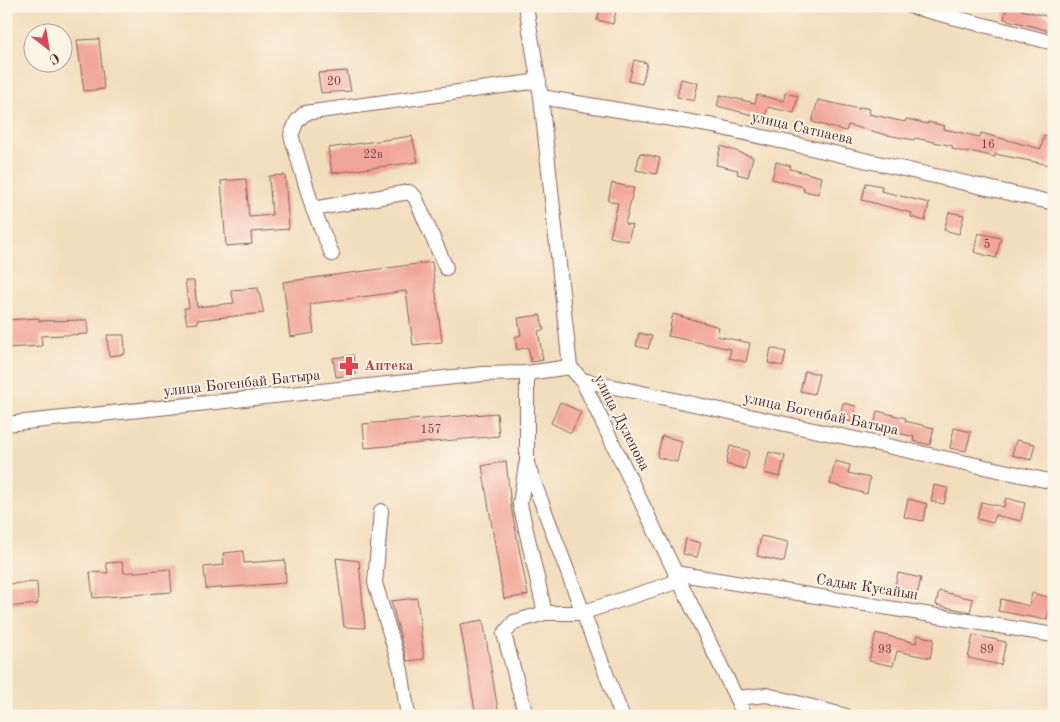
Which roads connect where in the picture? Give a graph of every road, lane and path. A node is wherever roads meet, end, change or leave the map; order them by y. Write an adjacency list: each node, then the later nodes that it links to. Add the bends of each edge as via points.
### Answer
1 (526, 6): 4 (street)
2 (909, 6): 3 (street)
3 (1054, 43)
4 (538, 81): 5 (street); 7 (street, via 306,113 297,121 292,135)
5 (541, 97): 6 (street, улица Сатпаева, via 714,126); 10 (street)
6 (1054, 203)
7 (313, 209): 8 (street); 9 (street, via 409,192 415,198)
8 (332, 254)
9 (446, 268)
10 (570, 367): 11 (street, улица Богенбай Батыра); 12 (street, улица Дулепова)
11 (527, 373): 13 (street, улица Богенбай Батыра, via 483,374); 14 (street)
12 (582, 380): 15 (street, улица Богенбай Батыра); 17 (street, улица Дулепова)
13 (6, 424)
14 (527, 464): 18 (street, via 520,504); 19 (street)
15 (1054, 482)
16 (381, 512): 22 (street, via 375,582 401,670)
17 (677, 577): 19 (street); 20 (street, Садык Кусайын); 21 (street, улица Дулепова)
18 (545, 613): 19 (street); 23 (street, via 514,622 504,634)
19 (581, 613): 24 (street)
20 (1054, 635)
21 (736, 698): 25 (street, улица Дулепова); 26 (street, via 767,694)
22 (408, 716)
23 (526, 716)
24 (622, 716)
25 (745, 716)
26 (846, 716)

